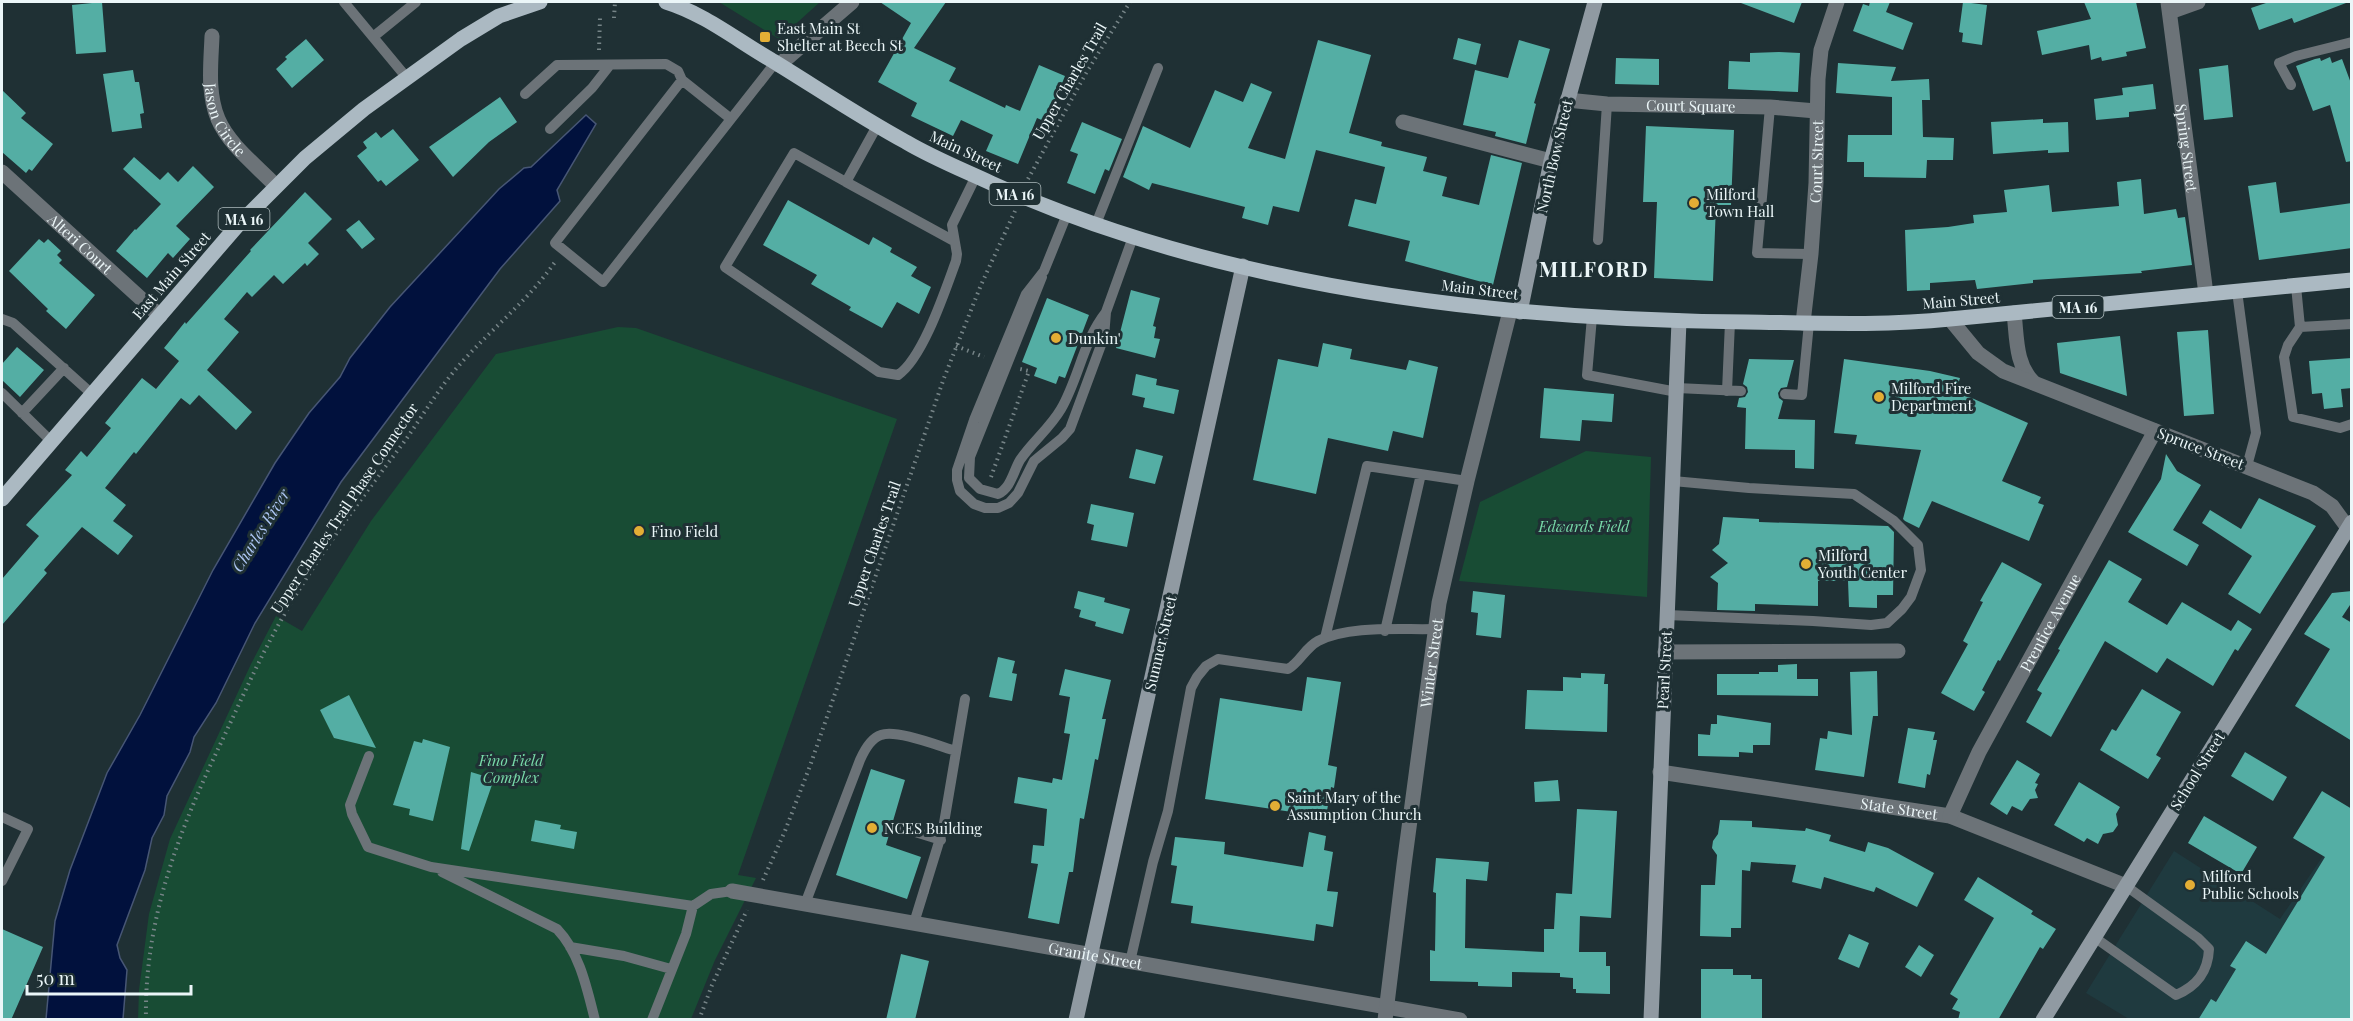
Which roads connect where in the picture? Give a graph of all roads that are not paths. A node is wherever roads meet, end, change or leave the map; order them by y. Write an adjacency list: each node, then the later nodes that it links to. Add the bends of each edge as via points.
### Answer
1 (344, 2): 11 (lane)
2 (416, 2): 11 (lane)
3 (666, 2): 13 (main road, Main Street / MA 16, via 694,13)
4 (852, 2): 13 (street)
5 (1595, 2): 20 (main road, North Bow Street)
6 (1837, 2): 23 (street, Court Street, via 1821,50)
7 (2198, 2): 9 (street)
8 (530, 3): 16 (main road, East Main Street / MA 16, via 481,26)
9 (2169, 7): 44 (street, Spring Street)
10 (212, 36): 32 (street, Jason Circle, via 211,83 218,117 232,140)
11 (373, 37): 16 (lane)
12 (2352, 42): 18 (lane, via 2279,63)
13 (777, 64): 24 (lane); 26 (main road, Main Street / MA 16)
14 (610, 65): 17 (lane, via 666,64 678,71); 19 (lane, via 557,65); 27 (lane)
15 (1158, 68): 34 (lane)
16 (407, 78): 32 (main road, East Main Street / MA 16, via 338,129)
17 (682, 80): 24 (lane); 24 (lane, via 555,243 603,282)
18 (2291, 85)
19 (525, 94)
20 (1567, 100): 21 (street, Court Square); 28 (main road, North Bow Street)
21 (1607, 104): 22 (street, Court Square); 36 (lane)
22 (1770, 107): 23 (street, Court Square); 38 (lane, via 1758,253)
23 (1816, 111): 38 (street, Court Street)
24 (731, 119)
25 (1403, 122): 28 (street)
26 (877, 126): 30 (main road, Main Street / MA 16); 31 (lane)
27 (550, 129)
28 (1551, 161): 46 (main road, North Bow Street)
29 (2, 172): 48 (street, Alteri Court)
30 (976, 176): 33 (main road, Main Street / MA 16); 37 (lane, via 954,219)
31 (846, 182): 37 (lane); 37 (lane, via 794,153 725,267 868,366 898,375 912,361 956,261)
32 (276, 186): 48 (main road, East Main Street / MA 16)
33 (1067, 214): 34 (main road, Main Street / MA 16); 40 (lane)
34 (1096, 224): 35 (main road, Main Street / MA 16)
35 (1133, 237): 39 (main road, Main Street / MA 16); 45 (lane)
36 (1598, 240)
37 (954, 241)
38 (1812, 254): 54 (street, Court Street)
39 (1243, 266): 46 (main road, Main Street / MA 16, via 1381,293); 98 (main road, Sumner Street)
40 (1044, 272): 45 (lane, via 970,457 969,478 980,489 998,494 1007,487 1023,456 1061,409 1092,332); 45 (lane, via 1026,294 959,462 958,486 974,504 992,509 1009,503 1034,461 1070,429 1104,337)
41 (2352, 280): 42 (main road, Main Street / MA 16)
42 (2296, 285): 43 (main road, Main Street / MA 16); 56 (lane)
43 (2237, 291): 44 (main road, Main Street / MA 16); 69 (lane, via 2256,433)
44 (2206, 294): 47 (main road, Main Street / MA 16)
45 (1106, 312)
46 (1515, 312): 49 (main road, Main Street / MA 16); 71 (street, Winter Street)
47 (2014, 313): 51 (main road, Main Street / MA 16); 58 (street, via 2020,363)
48 (160, 316): 63 (main road, East Main Street / MA 16)
49 (1592, 317): 52 (main road, Main Street / MA 16); 59 (lane, via 1587,375)
50 (2, 320): 57 (lane, via 13,323)
51 (1950, 320): 54 (main road, Main Street / MA 16); 58 (street, Spruce Street, via 1990,363)
52 (1679, 321): 53 (main road, Main Street / MA 16); 59 (main road, Pearl Street)
53 (1730, 322): 54 (main road, Main Street / MA 16); 60 (lane)
54 (1806, 323): 64 (lane, via 1802,395)
55 (2352, 324): 56 (lane)
56 (2300, 327): 66 (lane, via 2284,357 2293,417 2340,428)
57 (64, 368): 63 (lane); 65 (lane)
58 (2036, 385): 67 (street, Spruce Street)
59 (1677, 390): 60 (lane); 72 (main road, Pearl Street)
60 (1727, 391): 61 (lane)
61 (1741, 391)
62 (2, 393): 65 (lane)
63 (92, 394): 68 (main road, East Main Street / MA 16)
64 (1785, 394)
65 (22, 413): 68 (lane)
66 (2352, 424)
67 (2154, 430): 69 (street, Spruce Street); 85 (street, Prentice Avenue, via 1979,753)
68 (51, 441): 73 (main road, East Main Street / MA 16)
69 (2247, 466): 74 (street, Spruce Street, via 2320,497 2337,510)
70 (1420, 474): 71 (lane); 77 (lane); 78 (lane, via 1367,466)
71 (1467, 481): 76 (street, Winter Street)
72 (1673, 481): 75 (main road, Pearl Street); 75 (lane, via 1854,494 1894,521 1917,544 1921,570 1911,597 1887,623)
73 (2, 499)
74 (2350, 528): 91 (main road, School Street)
75 (1667, 615): 80 (main road, Pearl Street)
76 (1436, 629): 77 (lane); 101 (street, Winter Street)
77 (1385, 631): 78 (lane)
78 (1325, 638): 99 (lane, via 1309,646 1288,669 1218,659 1197,677 1191,688 1168,811)
79 (1898, 651): 80 (street)
80 (1665, 652): 84 (main road, Pearl Street)
81 (965, 699): 82 (lane)
82 (956, 751): 88 (lane); 93 (lane, via 892,734 880,735 871,743 860,760)
83 (369, 756): 89 (lane, via 350,805 368,847)
84 (1660, 772): 85 (street, State Street); 106 (main road, Pearl Street)
85 (1950, 816): 91 (street, State Street)
86 (2, 817): 90 (lane, via 28,829)
87 (899, 827): 88 (lane)
88 (940, 840): 95 (lane)
89 (431, 867): 94 (lane); 97 (lane, via 552,925)
90 (2, 881)
91 (2126, 886): 96 (main road, School Street); 96 (lane, via 2198,938 2209,949 2208,963 2190,989 2176,994)
92 (732, 891): 93 (street, Granite Street); 94 (lane, via 711,894)
93 (805, 904): 95 (street, Granite Street)
94 (693, 906): 100 (lane)
95 (914, 923): 98 (street, Granite Street)
96 (2094, 937): 107 (main road, School Street)
97 (570, 947): 100 (lane); 102 (lane)
98 (1091, 955): 99 (street, Granite Street); 104 (main road, Sumner Street)
99 (1130, 962): 101 (street, Granite Street)
100 (671, 969): 103 (lane)
101 (1386, 1014): 105 (street, Granite Street)
102 (595, 1020)
103 (652, 1020)
104 (1076, 1020)
105 (1460, 1020)
106 (1651, 1020)
107 (2043, 1020)

